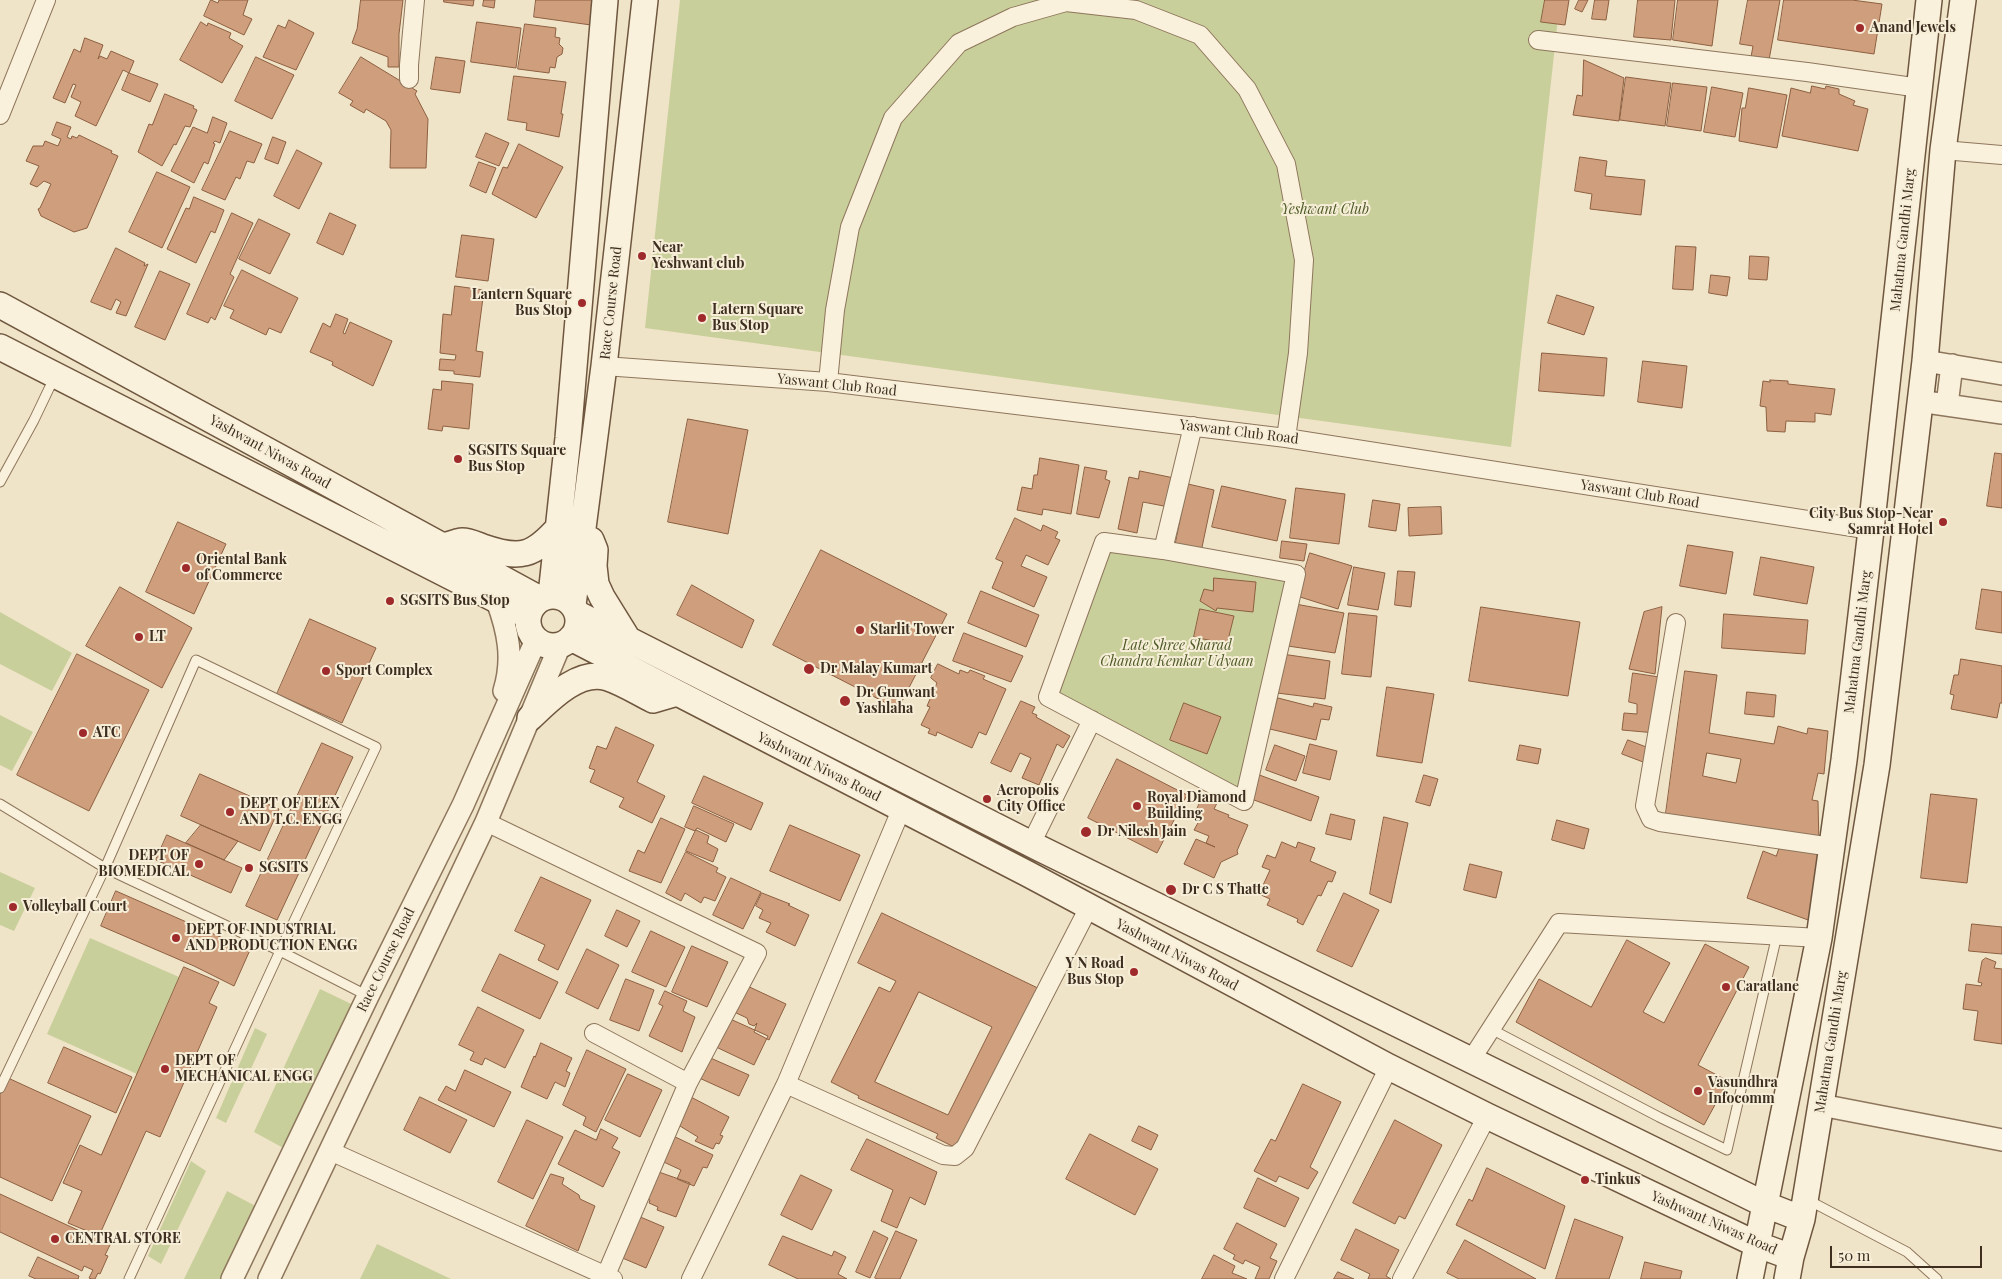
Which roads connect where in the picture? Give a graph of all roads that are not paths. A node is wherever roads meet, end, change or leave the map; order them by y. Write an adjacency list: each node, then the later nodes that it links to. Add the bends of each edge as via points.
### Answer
1 (46, 0): 10 (street)
2 (415, 0): 8 (street)
3 (605, 0): 28 (main road)
4 (644, 0): 16 (main road, Race Course Road)
5 (1930, 0): 9 (main road, Mahatma Gandhi Marg)
6 (1962, 0): 11 (main road, Mahatma Gandhi Marg)
7 (1538, 40): 9 (street)
8 (409, 79)
9 (1920, 88): 29 (main road, Mahatma Gandhi Marg)
10 (0, 115)
11 (1944, 150): 12 (street); 15 (main road, Mahatma Gandhi Marg)
12 (2002, 155)
13 (0, 305): 30 (main road, Yashwant Niwas Road)
14 (0, 347): 18 (main road, Yashwant Niwas Road)
15 (1925, 360): 17 (street); 21 (main road, Mahatma Gandhi Marg)
16 (604, 366): 20 (street, Yaswant Club Road); 27 (main road, Race Course Road)
17 (1952, 366): 19 (street); 22 (street)
18 (56, 374): 26 (lane); 32 (main road, Yashwant Niwas Road)
19 (2002, 374)
20 (828, 382): 24 (street, Yaswant Club Road); 25 (street, via 835,310 850,227 893,118 959,43 1013,17 1066,2 1136,10 1200,35 1247,89 1286,164 1304,260 1298,354)
21 (1919, 401): 22 (street); 59 (main road, Mahatma Gandhi Marg, via 1877,765)
22 (1947, 405): 23 (street)
23 (2002, 413)
24 (1193, 426): 25 (street, Yaswant Club Road); 31 (street)
25 (1286, 438): 29 (street, Yaswant Club Road)
26 (0, 482)
27 (584, 524): 33 (main road, Race Course Road); 35 (main road, via 595,550 596,584)
28 (558, 527): 30 (main road, via 536,550 527,553 503,553 463,540); 33 (main road)
29 (1871, 530): 45 (main road, Mahatma Gandhi Marg)
30 (443, 546): 33 (main road, Yashwant Niwas Road)
31 (1163, 550): 40 (street, via 1104,542 1048,697); 40 (street, via 1296,574 1244,801)
32 (497, 601): 33 (main road, Yashwant Niwas Road); 39 (street, via 510,646 507,678 498,708)
33 (554, 606): 35 (main road, Yashwant Niwas Road); 36 (main road, via 578,628); 36 (main road, via 531,633)
34 (1676, 623): 45 (street, via 1645,806 1651,818 1660,822)
35 (628, 639): 44 (main road, Yashwant Niwas Road)
36 (556, 641): 37 (main road, Yashwant Niwas Road); 38 (street); 39 (street, Race Course Road)
37 (677, 693): 38 (main road, via 653,700 608,678 588,677 566,686); 42 (main road, Yashwant Niwas Road)
38 (530, 718): 43 (street)
39 (500, 720): 51 (street, Race Course Road, via 463,805)
40 (1092, 720): 44 (street)
41 (0, 804): 46 (lane)
42 (901, 810): 47 (main road, Yashwant Niwas Road); 57 (street)
43 (486, 822): 56 (street, via 757,953); 62 (street)
44 (1031, 844): 54 (main road, Yashwant Niwas Road)
45 (1832, 846): 49 (main road, Mahatma Gandhi Marg)
46 (105, 868): 50 (lane); 50 (lane, via 196,660 376,747); 58 (lane)
47 (1089, 907): 55 (main road, Yashwant Niwas Road); 57 (street, via 965,1148 955,1156 943,1155)
48 (1778, 935): 49 (street); 52 (street, via 1559,923); 52 (lane, via 1727,1150)
49 (1819, 938): 63 (main road, Mahatma Gandhi Marg)
50 (280, 951): 51 (lane); 68 (lane)
51 (368, 996): 69 (street, Race Course Road)
52 (1491, 1029): 54 (street)
53 (594, 1033): 56 (street)
54 (1471, 1060): 63 (main road, Yashwant Niwas Road)
55 (1389, 1067): 60 (main road, Yashwant Niwas Road); 72 (street)
56 (688, 1083): 67 (street)
57 (786, 1084): 71 (street)
58 (0, 1088)
59 (1821, 1105): 61 (street); 64 (main road, Mahatma Gandhi Marg)
60 (1486, 1116): 65 (main road, Yashwant Niwas Road); 73 (street)
61 (2002, 1140)
62 (330, 1151): 67 (street); 70 (street)
63 (1764, 1204): 64 (main road, Yashwant Niwas Road); 65 (main road, Mahatma Gandhi Marg)
64 (1804, 1209): 66 (main road, Mahatma Gandhi Marg); 75 (lane, via 1906,1252)
65 (1756, 1244): 66 (main road, Yashwant Niwas Road); 74 (main road, Mahatma Gandhi Marg)
66 (1789, 1268)
67 (610, 1277)
68 (129, 1279)
69 (232, 1279)
70 (269, 1279)
71 (690, 1279)
72 (1284, 1279)
73 (1402, 1279)
74 (1750, 1279)
75 (1937, 1279)

